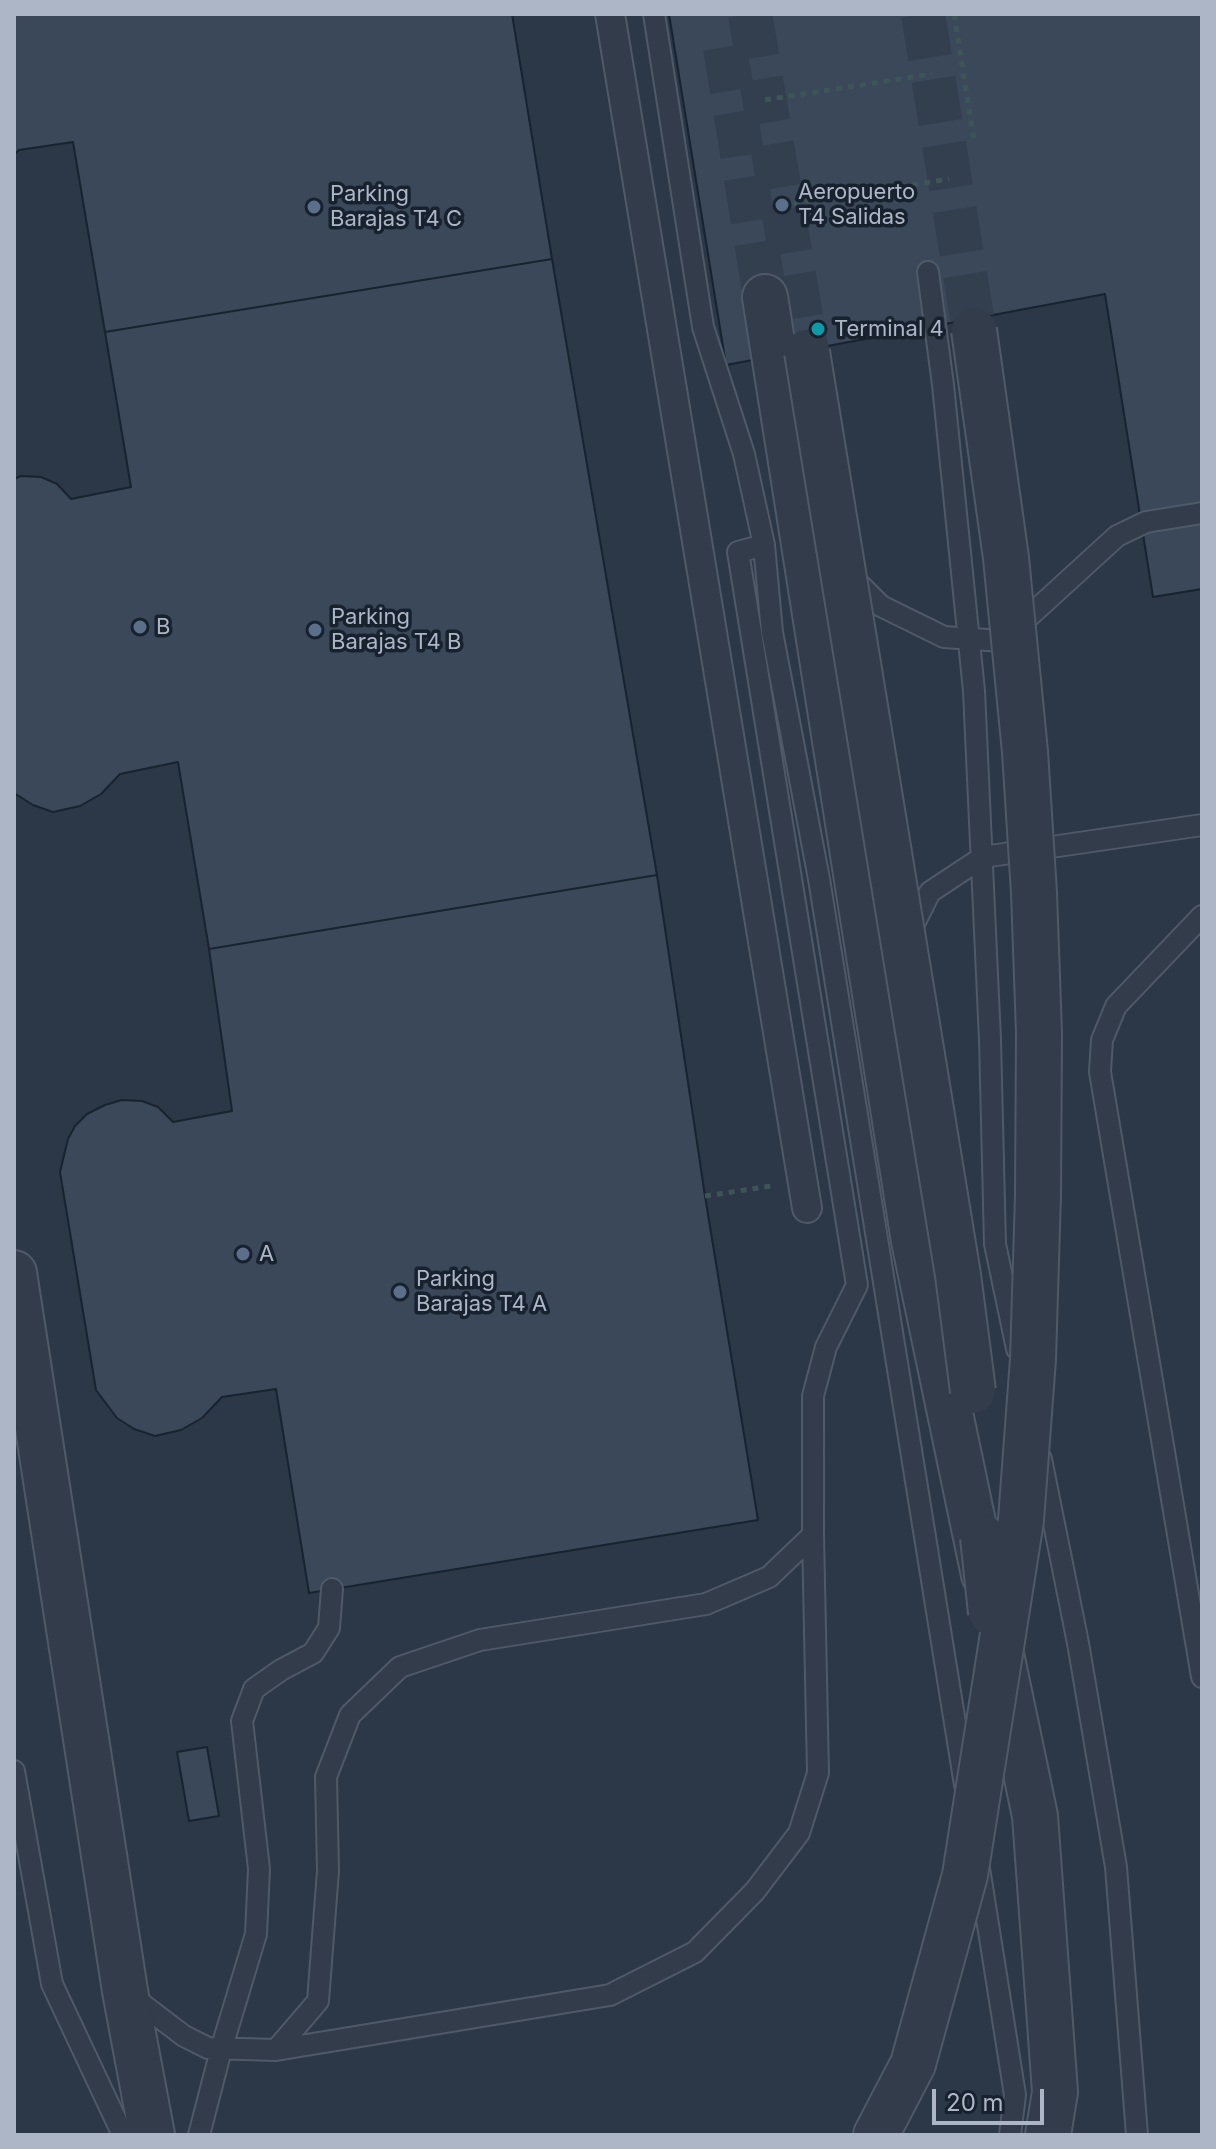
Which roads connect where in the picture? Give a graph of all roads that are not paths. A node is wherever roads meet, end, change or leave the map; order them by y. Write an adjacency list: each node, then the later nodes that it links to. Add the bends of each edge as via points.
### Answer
1 (610, 14): 14 (street)
2 (654, 14): 8 (lane, via 703,327 744,454)
3 (928, 272): 9 (lane)
4 (765, 297): 8 (street)
5 (974, 330): 18 (street, bridge, via 1006,558 1025,752 1039,1033 1033,1359 1021,1520)
6 (807, 352): 18 (street, bridge, via 958,1275)
7 (1202, 513): 9 (lane, via 1146,522 1117,536 1002,641)
8 (782, 535): 9 (lane, via 881,606 944,637); 13 (street); 16 (lane, via 738,552 857,1285 826,1347 813,1396); 30 (lane, via 772,632 825,910 1015,2095)
9 (969, 640): 11 (lane)
10 (1202, 825): 11 (lane)
11 (983, 857): 13 (lane, via 930,892 890,969); 32 (lane, via 995,1244 1078,1643 1116,1867)
12 (1202, 916): 19 (lane, via 1116,1006 1102,1040 1100,1072)
13 (878, 1024): 31 (street, via 914,1241 1035,1816 1055,2092)
14 (807, 1208)
15 (14, 1273): 21 (street)
16 (813, 1535): 23 (lane, via 769,1577 706,1604 480,1640 400,1667 350,1715 326,1777 328,1871 318,2001); 23 (lane, via 818,1773 799,1833 755,1891 695,1952 610,1995)
17 (332, 1589): 22 (lane, via 329,1628 313,1653 254,1689 242,1721 259,1869 256,1934)
18 (997, 1671): 24 (street, bridge, via 965,1875)
19 (1202, 1677)
20 (14, 1771): 25 (lane, via 52,1984)
21 (125, 1991): 22 (lane, via 184,2036); 26 (street)
22 (221, 2050): 23 (lane); 27 (lane)
23 (276, 2050)
24 (913, 2064): 28 (street); 29 (street)
25 (123, 2135)
26 (152, 2135)
27 (199, 2135)
28 (876, 2135)
29 (893, 2135)
30 (1010, 2135)
31 (1048, 2135)
32 (1137, 2135)

